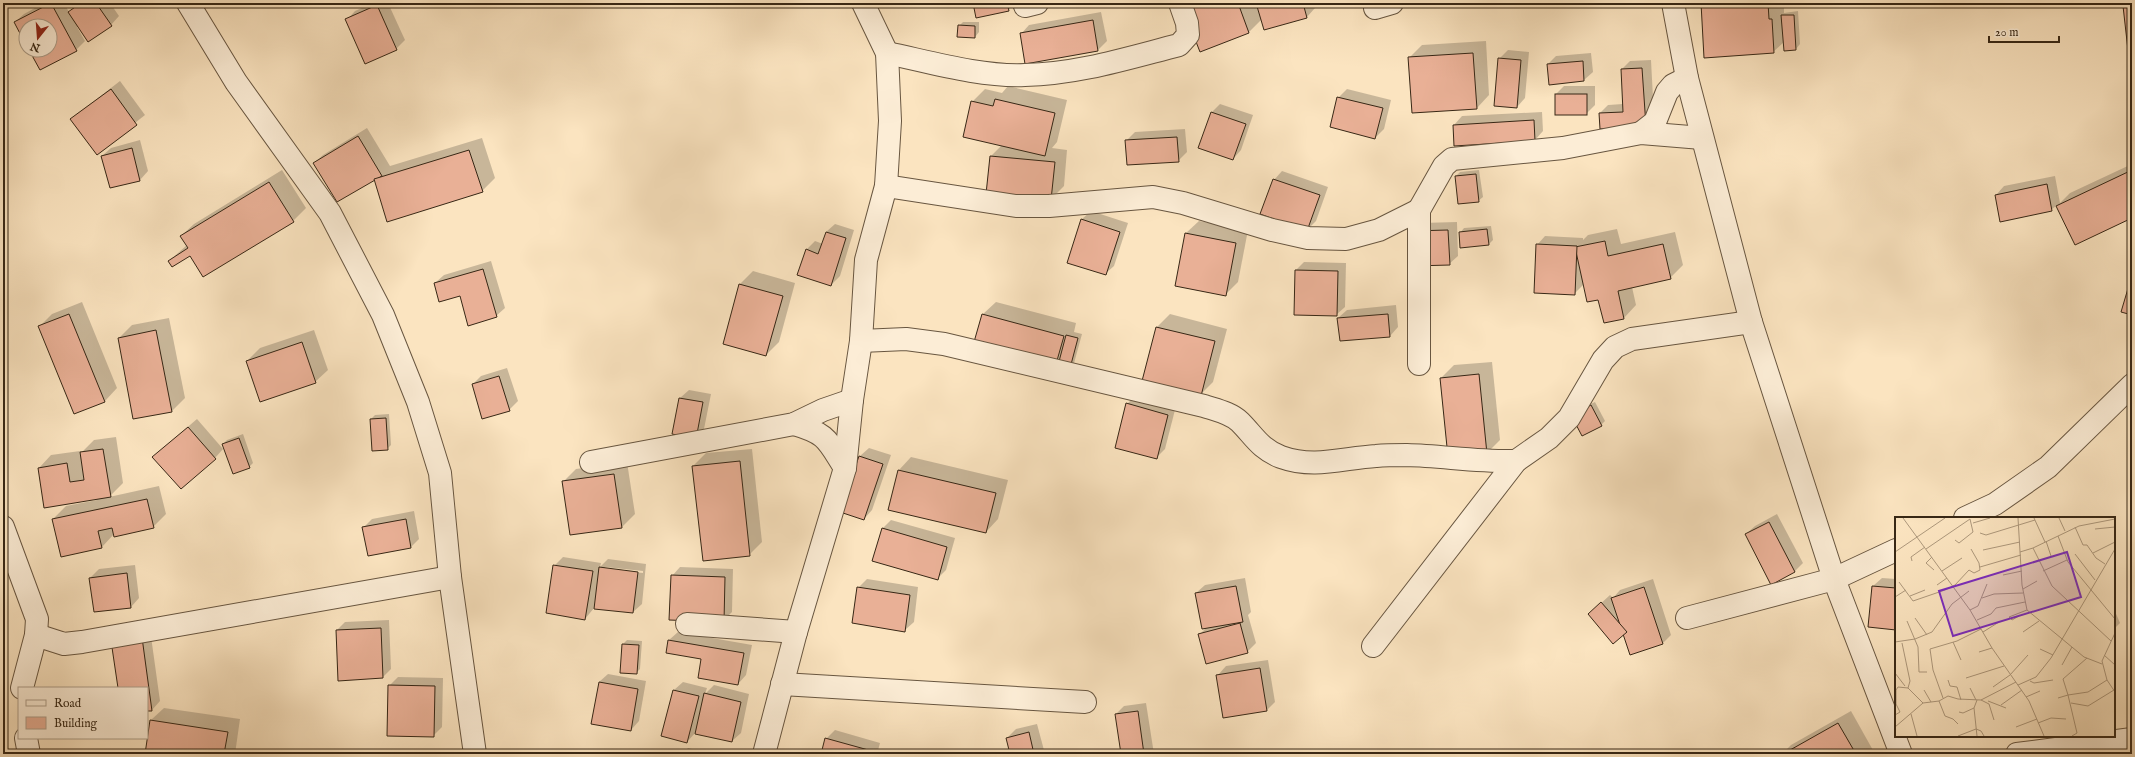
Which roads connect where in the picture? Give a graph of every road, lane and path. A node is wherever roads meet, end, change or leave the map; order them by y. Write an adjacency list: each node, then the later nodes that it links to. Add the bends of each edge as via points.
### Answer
1 (188, 3): 23 (street, via 236,82 330,213 383,316 418,402 440,473)
2 (863, 3): 5 (street)
3 (1180, 3): 5 (street, via 1188,35 1179,45 1072,72 1023,75 978,71)
4 (1673, 3): 6 (street)
5 (887, 52): 9 (street, via 890,121)
6 (1687, 78): 7 (street, via 1673,85 1667,92 1655,122); 8 (street)
7 (1641, 133): 8 (street); 10 (street, via 1563,148 1452,159 1444,166)
8 (1702, 138): 11 (street)
9 (886, 186): 10 (street, via 1016,206 1049,206 1153,197 1308,238 1346,239 1379,230); 12 (street, via 866,260)
10 (1419, 210): 13 (street)
11 (1751, 322): 17 (street, via 1632,339 1615,347 1603,360 1569,418 1549,438); 24 (street)
12 (861, 341): 15 (street); 17 (street, via 906,339 944,344 1204,406 1226,413 1239,421 1262,447 1281,457 1304,462 1328,463 1376,456 1408,455)
13 (1419, 364)
14 (2132, 385): 20 (street, via 2048,467 1995,504)
15 (852, 400): 16 (street); 19 (street)
16 (794, 424): 18 (street); 19 (street, via 824,436)
17 (1516, 461): 29 (street)
18 (591, 462)
19 (845, 468): 27 (street)
20 (1967, 517)
21 (3, 526): 28 (street, via 33,605 37,619)
22 (1895, 550): 24 (street)
23 (450, 577): 28 (street, via 82,642 64,644); 36 (street)
24 (1834, 579): 25 (street); 38 (street)
25 (1687, 618)
26 (687, 624): 27 (street)
27 (796, 632): 30 (street)
28 (36, 635): 31 (street)
29 (1373, 646)
30 (782, 684): 32 (street); 37 (street)
31 (22, 687)
32 (1085, 702)
33 (26, 739): 35 (street)
34 (2132, 739): 39 (street)
35 (29, 754)
36 (475, 754)
37 (764, 754)
38 (1901, 754)
39 (2017, 754)

